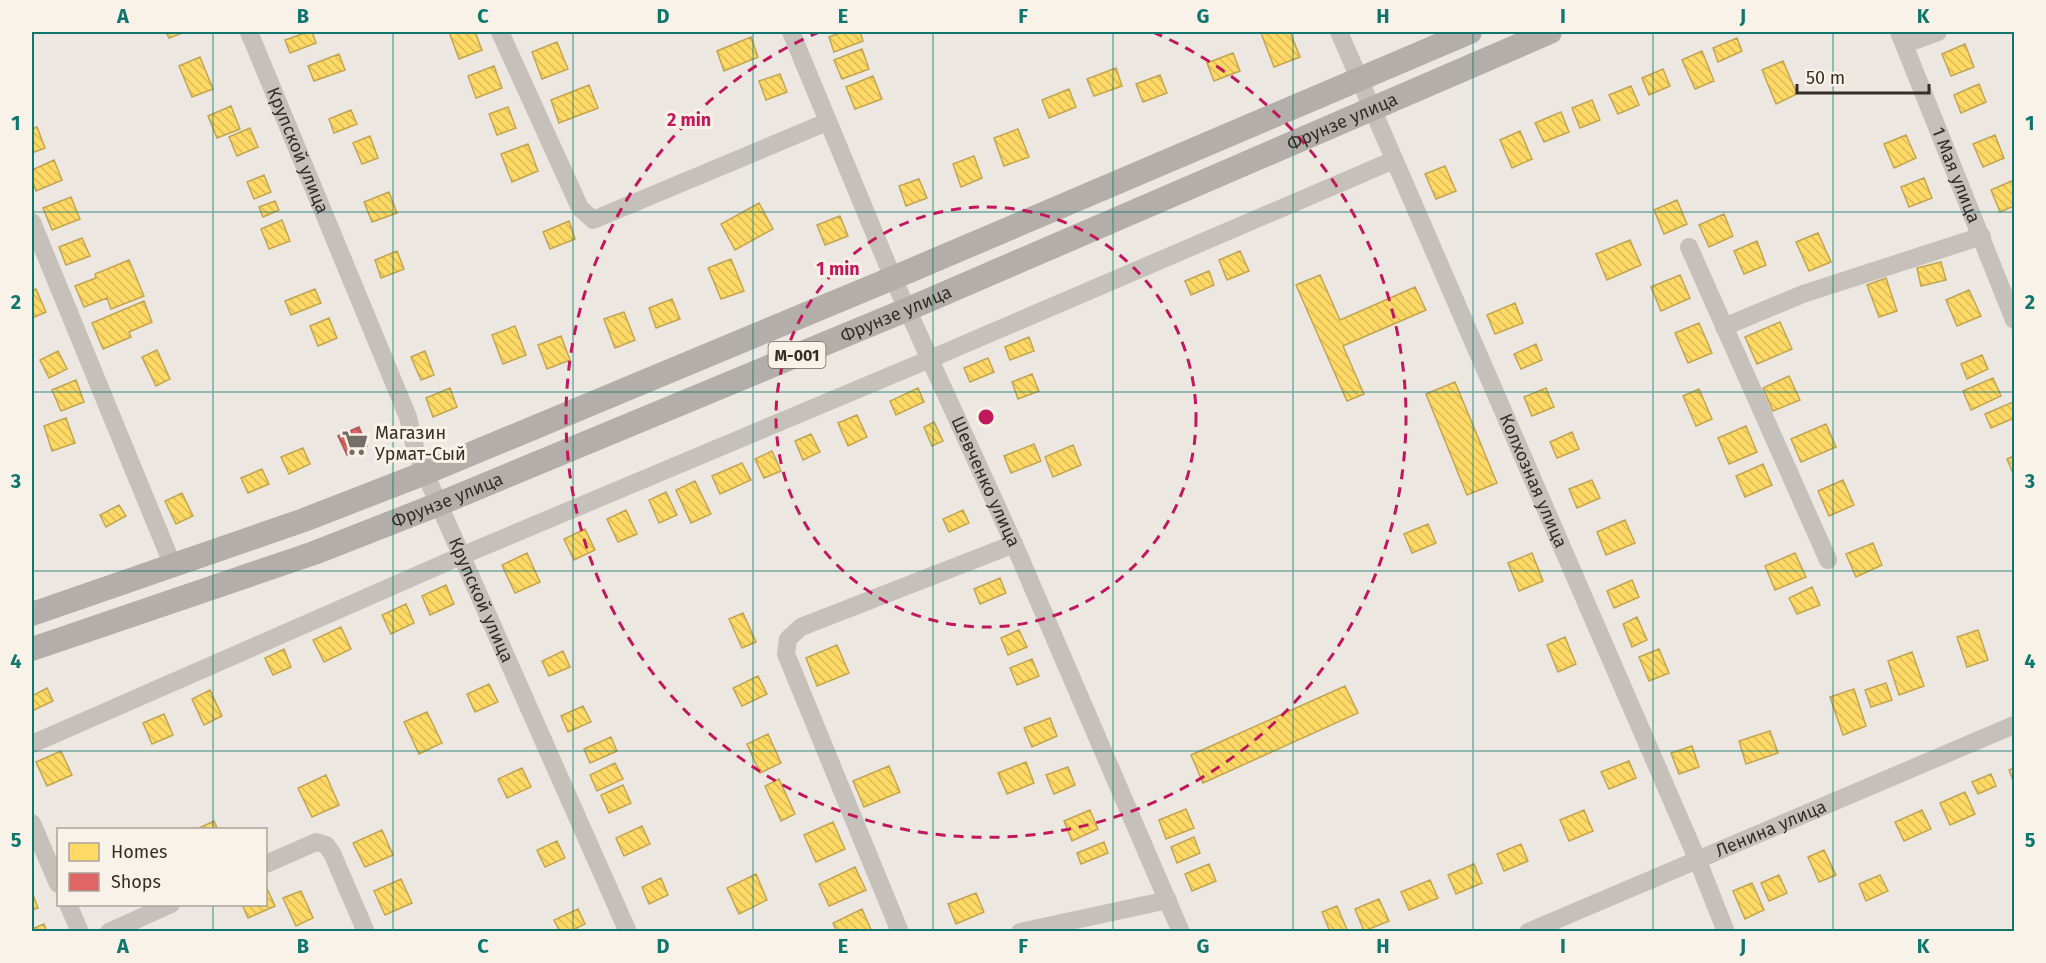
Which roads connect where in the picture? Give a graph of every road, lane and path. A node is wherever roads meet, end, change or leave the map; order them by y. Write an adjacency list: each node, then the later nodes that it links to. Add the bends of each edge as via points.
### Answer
1 (249, 32): 21 (street, Крупской улица, via 408,417)
2 (500, 32): 11 (street, via 580,208 593,220)
3 (791, 32): 11 (street, Шевченко улица)
4 (1339, 32): 9 (street, Колхозная улица)
5 (1470, 32): 9 (main road, Фрунзе улица / M-001)
6 (1550, 32): 10 (main road, Фрунзе улица / M-001)
7 (1938, 32): 8 (street)
8 (1902, 38): 14 (street, 1 Мая улица)
9 (1359, 78): 10 (street, Колхозная улица); 16 (main road, Фрунзе улица / M-001)
10 (1371, 108): 12 (street, Колхозная улица); 17 (main road, Фрунзе улица / M-001)
11 (828, 122): 16 (street, Шевченко улица)
12 (1394, 159): 20 (street); 32 (street, Колхозная улица)
13 (32, 222): 26 (street)
14 (1982, 236): 18 (street, 1 Мая улица); 19 (street, via 1803,294)
15 (1689, 248): 19 (street)
16 (893, 278): 17 (street, Шевченко улица); 21 (main road, Фрунзе улица / M-001)
17 (906, 310): 20 (street, Шевченко улица); 22 (main road, Фрунзе улица / M-001)
18 (2014, 320)
19 (1724, 327): 25 (street)
20 (930, 359): 23 (street, Шевченко улица); 24 (street)
21 (425, 473): 22 (street, Крупской улица); 26 (main road, Фрунзе улица / M-001)
22 (439, 504): 24 (street, Крупской улица); 28 (main road, Фрунзе улица / M-001, via 314,553)
23 (1014, 544): 35 (street, Шевченко улица); 42 (street, via 801,627 788,639 786,654)
24 (461, 556): 30 (street); 41 (street, Крупской улица)
25 (1828, 560)
26 (173, 566): 27 (main road, Фрунзе улица / M-001)
27 (32, 614)
28 (32, 649)
29 (2014, 725): 32 (street, Ленина улица)
30 (32, 744)
31 (32, 823): 34 (street)
32 (1698, 861): 45 (street, Ленина улица); 46 (street, Колхозная улица)
33 (267, 864): 40 (street, via 316,842 326,845)
34 (57, 882)
35 (1168, 900): 43 (street); 44 (street, Шевченко улица)
36 (69, 906): 38 (street)
37 (167, 906): 39 (street)
38 (80, 932)
39 (109, 932)
40 (366, 932)
41 (628, 932)
42 (900, 932)
43 (1020, 932)
44 (1181, 932)
45 (1528, 932)
46 (1726, 932)

